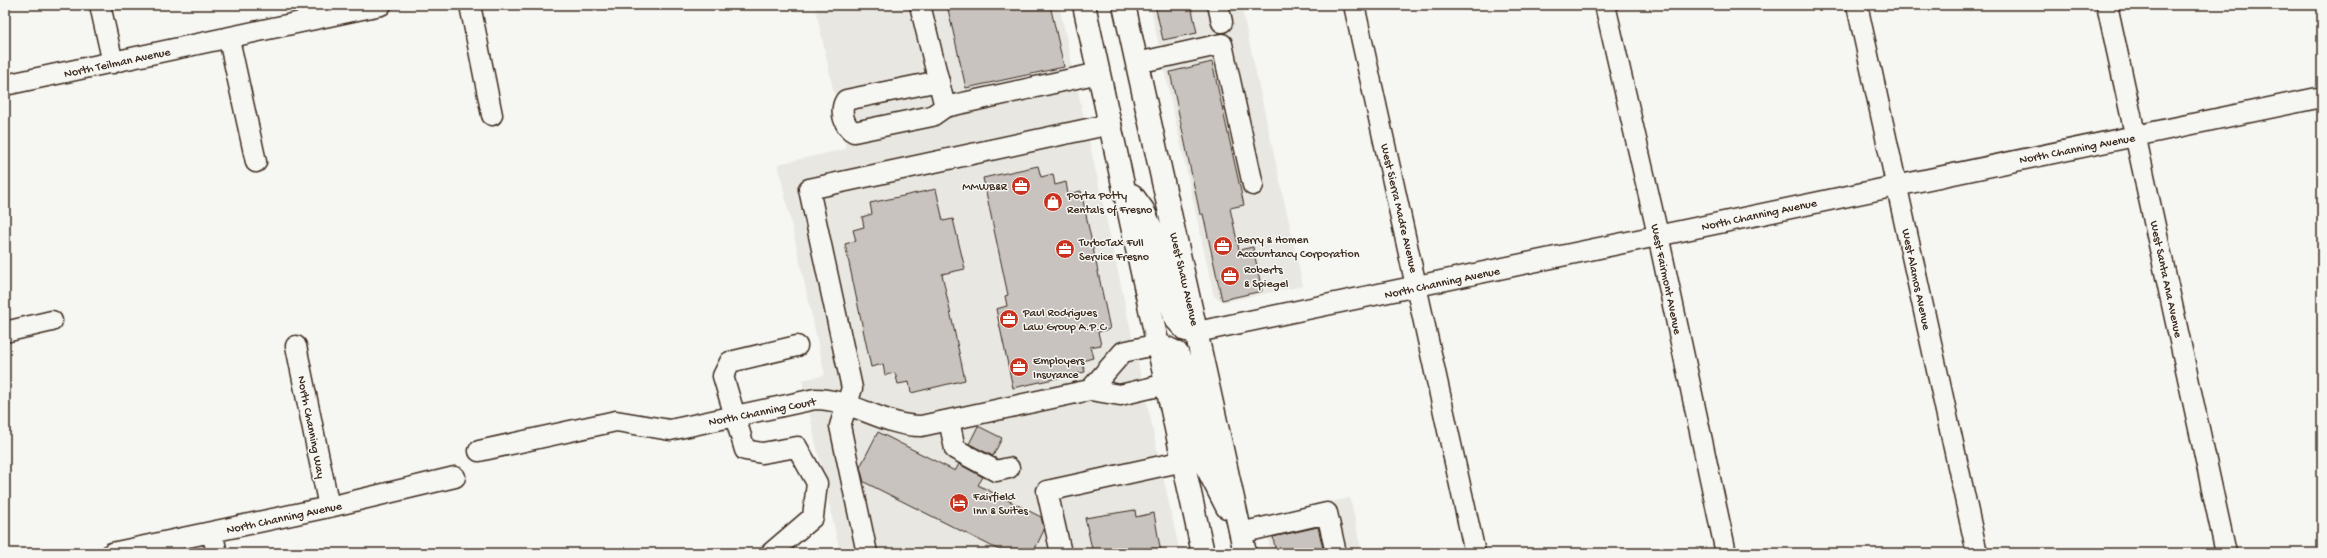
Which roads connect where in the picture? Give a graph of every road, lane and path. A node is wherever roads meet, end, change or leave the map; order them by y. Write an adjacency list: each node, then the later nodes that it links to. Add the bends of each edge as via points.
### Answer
1 (100, 5): 13 (street)
2 (380, 5): 11 (street, North Teilman Avenue)
3 (470, 5): 20 (street)
4 (920, 5): 16 (street)
5 (1084, 5): 15 (main road)
6 (1124, 5): 14 (main road, West Shaw Avenue)
7 (1354, 5): 28 (street, West Sierra Madre Avenue)
8 (1605, 5): 27 (street, West Fairmont Avenue)
9 (1857, 5): 26 (street, West Alamos Avenue)
10 (2107, 5): 22 (street, West Santa Ana Avenue)
11 (344, 9): 12 (street, North Teilman Avenue)
12 (229, 39): 13 (street, North Teilman Avenue); 23 (street)
13 (113, 63): 17 (street, North Teilman Avenue)
14 (1137, 63): 25 (street, via 1222,44); 31 (main road, West Shaw Avenue)
15 (1099, 74): 19 (street); 21 (main road)
16 (939, 81): 19 (street); 19 (street, via 846,100 842,105 845,122 847,129 854,132 932,116)
17 (5, 85)
18 (2322, 97): 22 (street, North Channing Avenue)
19 (945, 107)
20 (492, 115)
21 (1111, 124): 24 (main road); 37 (street, via 809,190 852,388)
22 (2136, 136): 26 (street, North Channing Avenue); 57 (street, West Santa Ana Avenue)
23 (256, 162)
24 (1123, 182): 31 (main road, via 1143,210 1151,228 1175,318 1186,330); 32 (main road)
25 (1253, 185)
26 (1896, 185): 27 (street, North Channing Avenue); 56 (street, West Alamos Avenue)
27 (1658, 236): 28 (street, North Channing Avenue); 55 (street, West Fairmont Avenue)
28 (1418, 287): 31 (street, North Channing Avenue); 54 (street, West Sierra Madre Avenue)
29 (52, 321): 30 (street)
30 (5, 332)
31 (1197, 332): 46 (main road, West Shaw Avenue)
32 (1158, 344): 35 (main road); 36 (street, via 1123,352); 46 (main road, via 1177,353 1181,362 1203,460)
33 (296, 346): 44 (street, North Channing Way)
34 (797, 346): 38 (street, via 730,362 723,376)
35 (1167, 384): 36 (street, North Channing Court, via 1120,395); 41 (main road)
36 (1090, 390): 39 (street, North Channing Court)
37 (848, 406): 38 (street, North Channing Court, via 830,400 815,399); 39 (street, North Channing Court, via 908,426); 50 (street, via 840,426)
38 (734, 416): 40 (street, North Channing Court, via 670,430 616,421); 49 (street, via 745,450 762,453 797,447 817,483 813,517)
39 (949, 420): 42 (street, via 955,449 996,470)
40 (479, 451)
41 (1184, 461): 51 (street, via 1047,491); 52 (main road)
42 (1009, 468)
43 (455, 477): 44 (street, North Channing Avenue)
44 (329, 507): 45 (street, North Channing Avenue)
45 (212, 532): 47 (street, North Channing Avenue); 48 (street)
46 (1243, 543): 53 (street, via 1327,513)
47 (112, 553)
48 (217, 553)
49 (771, 553)
50 (867, 553)
51 (1061, 553)
52 (1204, 553)
53 (1336, 553)
54 (1475, 553)
55 (1726, 553)
56 (1977, 553)
57 (2226, 553)

